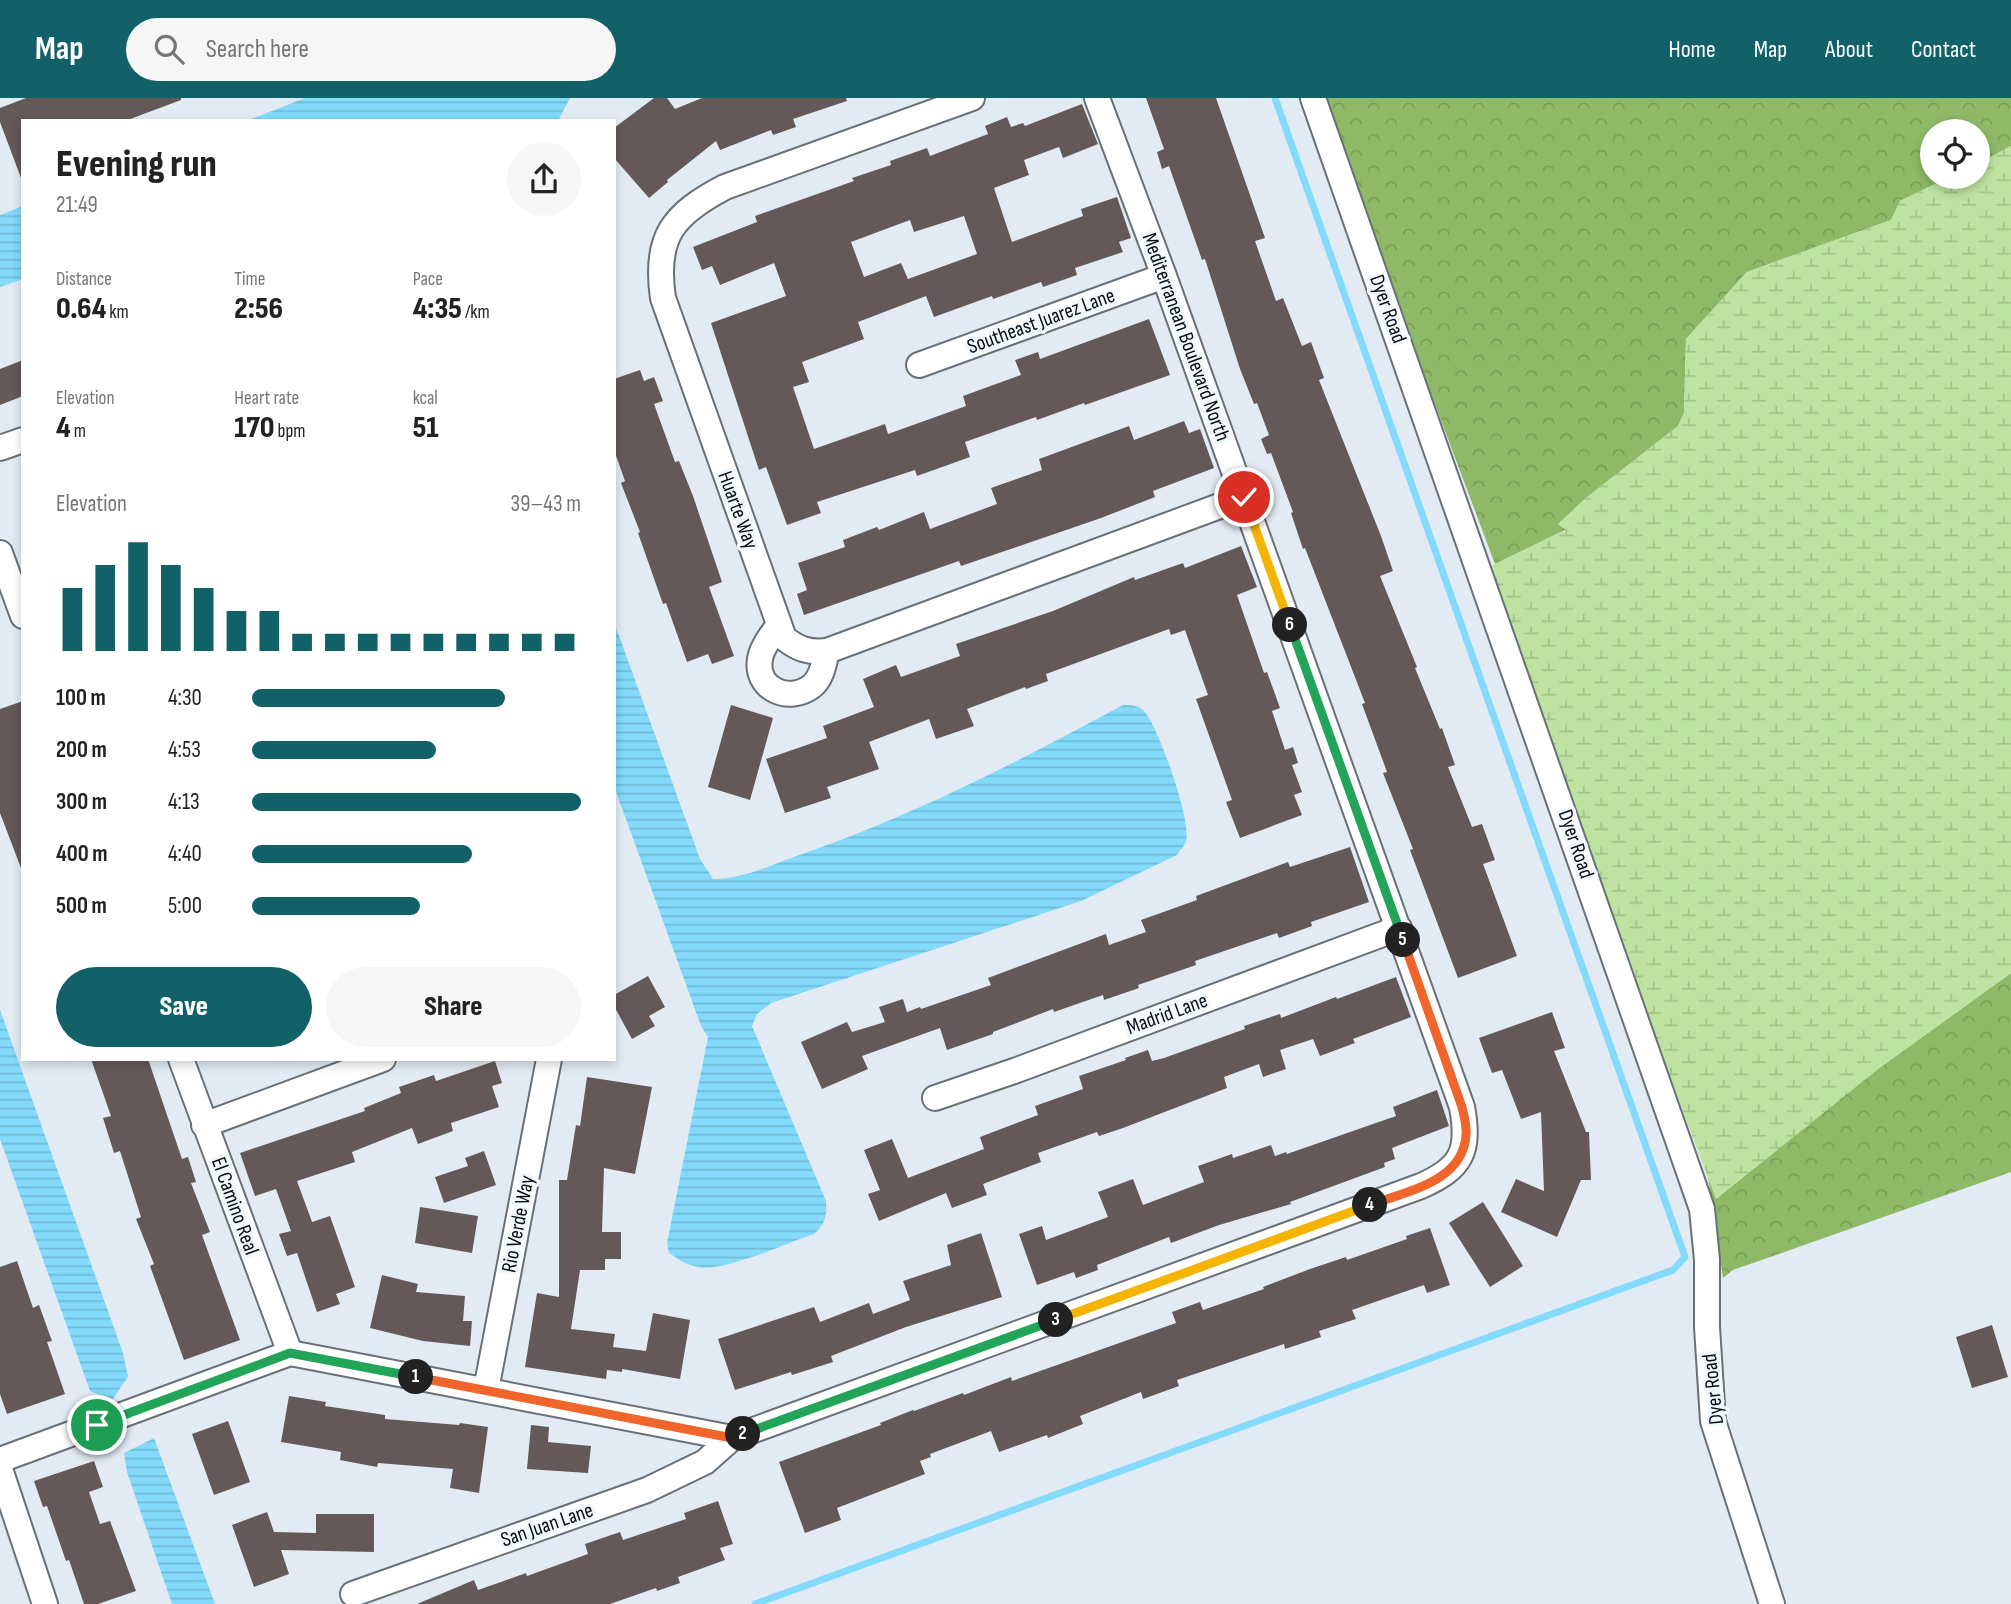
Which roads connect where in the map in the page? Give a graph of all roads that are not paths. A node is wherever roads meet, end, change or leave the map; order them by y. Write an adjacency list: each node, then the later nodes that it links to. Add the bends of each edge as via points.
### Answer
1 (972, 98): 11 (street, Huarte Way, via 725,187 677,219 666,240 660,277 663,298)
2 (1097, 98): 4 (street, Mediterranean Boulevard North)
3 (1313, 98): 26 (street, Dyer Road, via 1702,1209 1713,1421)
4 (1164, 276): 5 (street, Southeast Juarez Lane); 8 (street, Mediterranean Boulevard North)
5 (919, 365)
6 (21, 441): 7 (street)
7 (0, 448)
8 (1244, 497): 12 (street, Huarte Way); 13 (street, Mediterranean Boulevard North)
9 (0, 553): 10 (street)
10 (21, 611)
11 (779, 625): 12 (street, Huarte Way, via 794,646 811,653); 12 (street, via 760,658 765,684 775,692 799,693 813,686)
12 (827, 651)
13 (1399, 928): 17 (street, Madrid Lane); 21 (street, Mediterranean Boulevard North, via 1467,1132 1464,1149 1444,1176)
14 (182, 1061): 18 (street, El Camino Real)
15 (378, 1061): 18 (street)
16 (549, 1061): 20 (street, Rio Verde Way)
17 (935, 1098)
18 (204, 1125): 19 (street, El Camino Real)
19 (290, 1353): 20 (street); 22 (street)
20 (486, 1390): 21 (street)
21 (732, 1438): 24 (street, San Juan Lane, via 705,1462 647,1490)
22 (0, 1460)
23 (0, 1469): 25 (street)
24 (353, 1594)
25 (45, 1604)
26 (1772, 1604)

